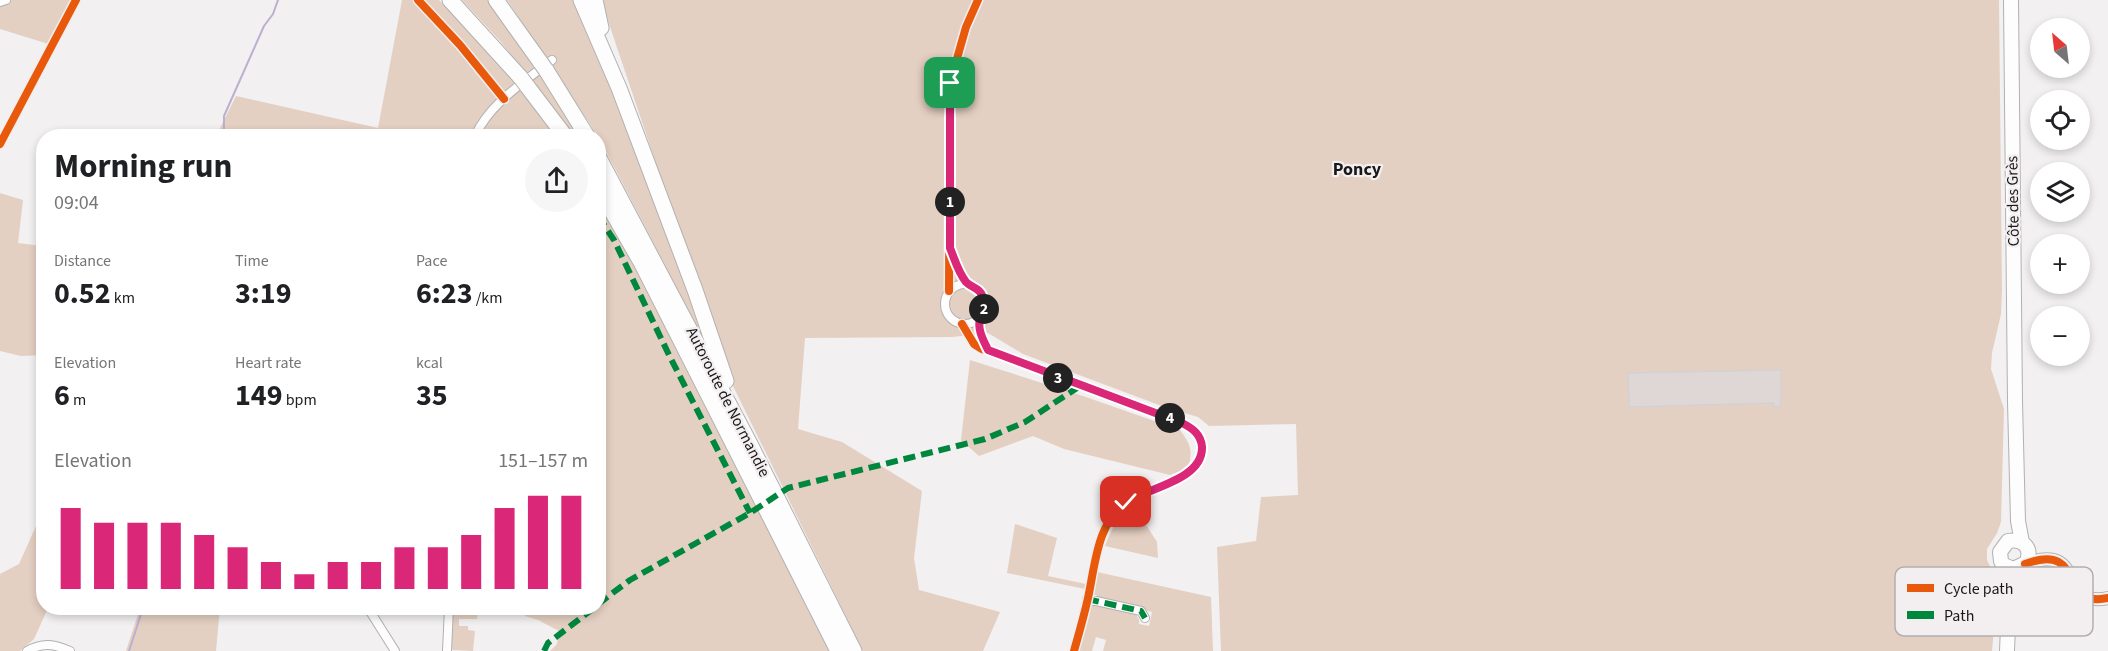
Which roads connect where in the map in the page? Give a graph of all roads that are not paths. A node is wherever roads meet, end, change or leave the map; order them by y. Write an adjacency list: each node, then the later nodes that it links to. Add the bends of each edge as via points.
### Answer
1 (6, 0): 10 (street)
2 (76, 0): 17 (street)
3 (418, 0): 13 (street)
4 (450, 0): 15 (highway, via 524,82)
5 (496, 0): 11 (highway)
6 (581, 0): 12 (highway)
7 (595, 0): 12 (highway)
8 (978, 0): 20 (street, via 966,27 950,89)
9 (2011, 0): 27 (main road, Côte des Grès)
10 (0, 2)
11 (546, 64): 13 (street); 16 (highway)
12 (619, 88): 26 (highway)
13 (504, 99): 14 (street, via 485,117)
14 (479, 129)
15 (560, 129)
16 (583, 129)
17 (0, 144)
18 (606, 171): 26 (highway, Autoroute de Normandie)
19 (606, 200): 46 (highway, Autoroute de Normandie)
20 (950, 248): 21 (street); 22 (street)
21 (968, 284): 22 (street); 23 (street, via 978,289 984,299)
22 (949, 291): 24 (street, via 946,313)
23 (980, 318): 24 (street); 25 (street, via 981,335)
24 (962, 324): 25 (street, via 974,344)
25 (988, 350): 35 (street, via 1190,426 1201,442 1198,463 1180,477 1132,498 1117,510 1101,540)
26 (750, 444): 47 (highway, Autoroute de Normandie)
27 (2019, 543): 28 (main road, via 2000,552); 29 (main road, via 2029,554); 33 (street, via 2062,555)
28 (2004, 565): 30 (main road)
29 (2024, 565): 31 (main road); 32 (street, via 2044,559 2055,560)
30 (2008, 567)
31 (2018, 567)
32 (2065, 567)
33 (2074, 567)
34 (2108, 598): 36 (street)
35 (1088, 599): 39 (street, via 1141,611); 48 (street)
36 (2093, 601)
37 (372, 615): 44 (street)
38 (449, 615): 45 (street)
39 (1145, 618)
40 (2008, 636): 49 (main road)
41 (2016, 636): 50 (main road)
42 (27, 651): 43 (street, via 41,644)
43 (70, 651)
44 (395, 651)
45 (447, 651)
46 (838, 651)
47 (854, 651)
48 (1074, 651)
49 (2007, 651)
50 (2015, 651)

